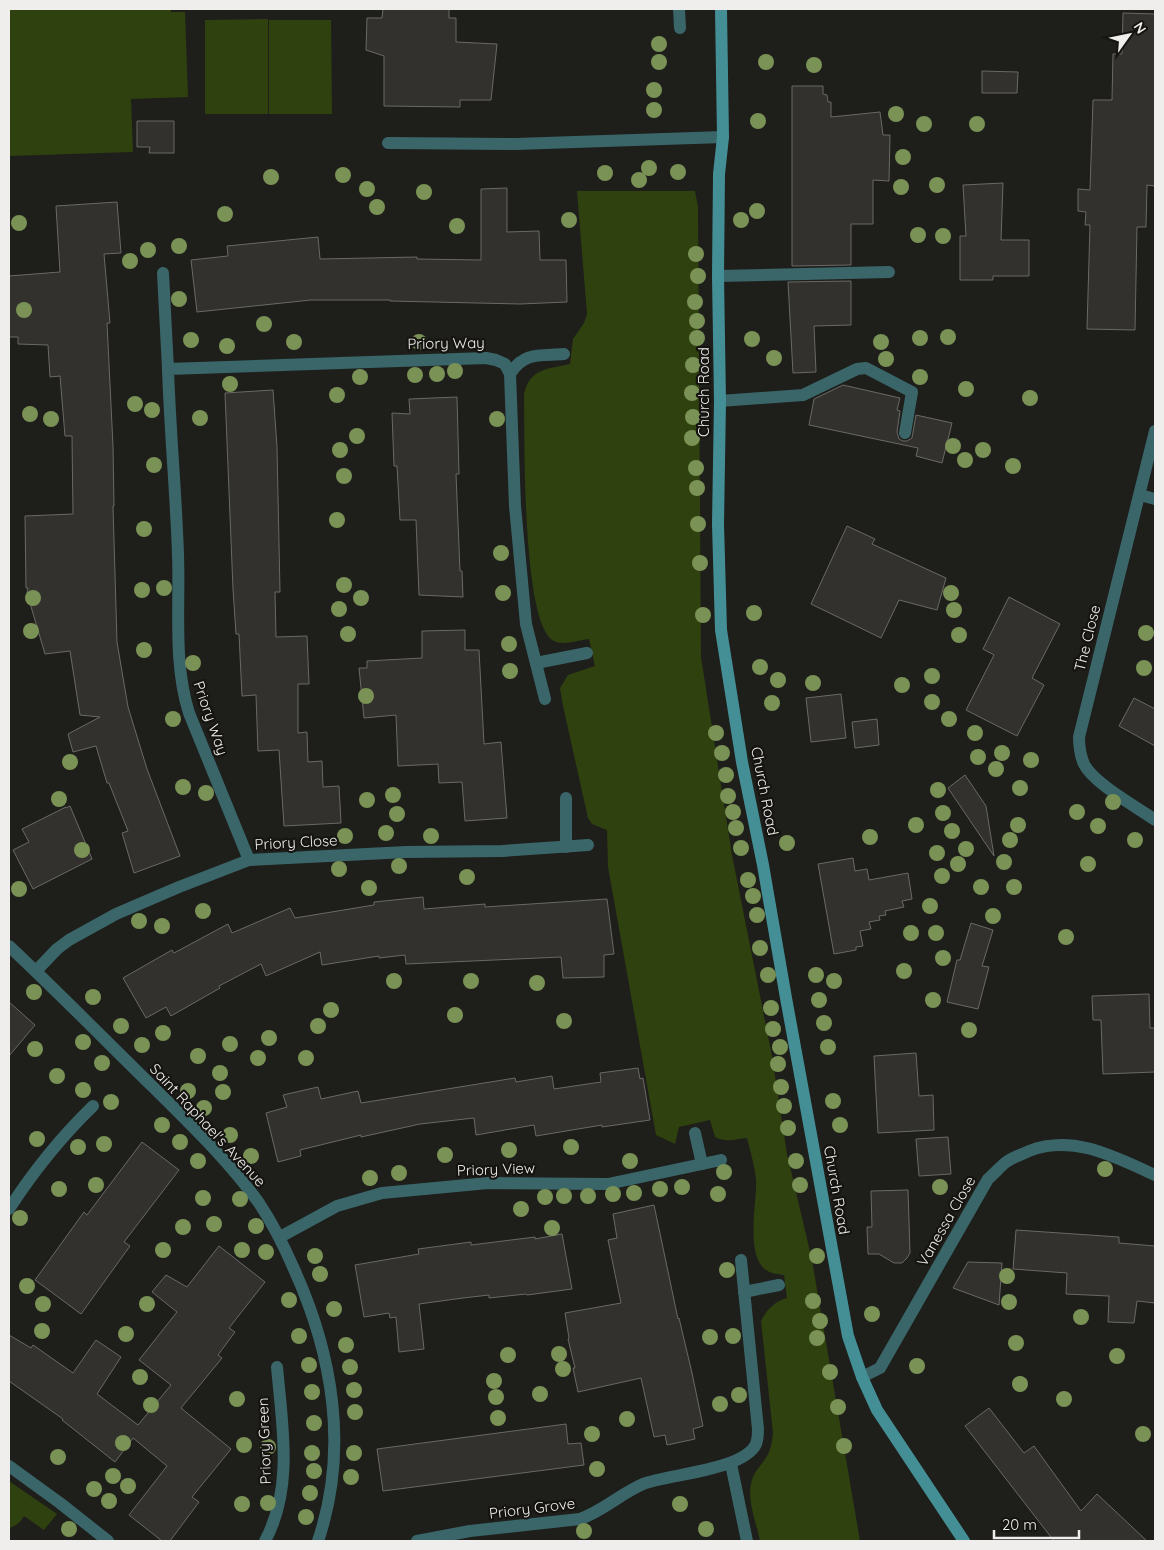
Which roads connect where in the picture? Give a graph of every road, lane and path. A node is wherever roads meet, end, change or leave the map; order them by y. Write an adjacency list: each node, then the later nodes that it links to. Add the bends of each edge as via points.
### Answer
1 (680, 9): 3 (street)
2 (721, 9): 4 (street, Church Road)
3 (680, 28)
4 (723, 137): 5 (street, via 516,144); 8 (street, Church Road, via 719,174)
5 (388, 143)
6 (163, 272): 10 (street, Priory Way)
7 (889, 272): 8 (street)
8 (718, 276): 12 (street, Church Road)
9 (564, 354): 11 (street, via 530,357 516,364)
10 (168, 369): 11 (street, Priory Way, via 486,358 504,364); 24 (street, Priory Way, via 182,693)
11 (510, 374): 18 (street, via 515,506 526,624)
12 (720, 401): 14 (street, via 803,395 857,369 866,368 912,392); 38 (street, Church Road, via 718,524 721,630 742,762 848,1336)
13 (1155, 431): 15 (street, The Close)
14 (905, 433)
15 (1140, 496): 16 (street); 21 (street, The Close, via 1079,736 1079,749 1093,777)
16 (1155, 499)
17 (587, 653): 18 (street)
18 (536, 663): 19 (street)
19 (545, 699)
20 (566, 798): 23 (street)
21 (1155, 820)
22 (588, 845): 23 (street, Priory Close)
23 (566, 847): 24 (street, Priory Close)
24 (249, 860): 26 (street, Priory Close, via 116,914 69,940)
25 (9, 946): 26 (street, Saint Raphael's Avenue)
26 (36, 971): 33 (street, Saint Raphael's Avenue, via 235,1172)
27 (93, 1106): 32 (street, via 72,1127)
28 (695, 1132): 30 (street)
29 (721, 1160): 30 (street, Priory View)
30 (702, 1164): 33 (street, Priory View, via 608,1184 488,1183 382,1193 337,1206)
31 (1155, 1175): 38 (street, Vanessa Close, via 1111,1155 1069,1145 1039,1147 1006,1162 988,1179 880,1368)
32 (9, 1210)
33 (280, 1237): 43 (street, Saint Raphael's Avenue, via 312,1313 328,1369 334,1428 332,1473 330,1500)
34 (741, 1260): 36 (street, Priory Grove)
35 (779, 1285): 36 (street)
36 (744, 1292): 39 (street, Priory Grove, via 758,1438 752,1450)
37 (277, 1367): 42 (street, Priory Green, via 284,1460 280,1502)
38 (862, 1377): 46 (street, Church Road, via 882,1417)
39 (731, 1464): 44 (street, Priory Grove, via 644,1484 626,1492 595,1514 580,1519); 45 (street)
40 (9, 1466): 41 (street)
41 (108, 1541)
42 (265, 1541)
43 (318, 1541)
44 (417, 1541)
45 (747, 1541)
46 (964, 1541)

